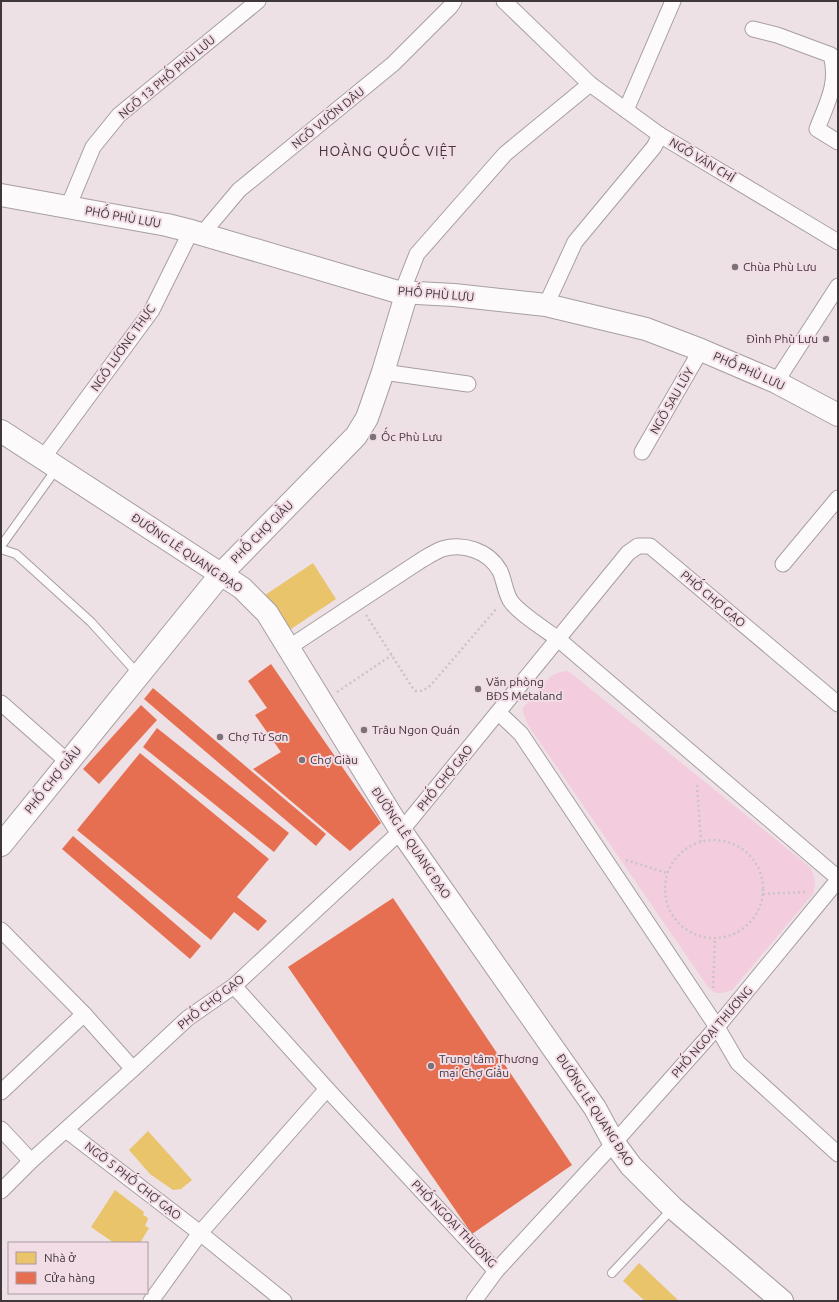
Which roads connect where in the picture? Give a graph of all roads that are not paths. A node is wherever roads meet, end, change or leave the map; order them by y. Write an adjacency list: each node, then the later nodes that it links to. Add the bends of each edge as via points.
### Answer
1 (258, 1): 11 (street, NGÕ 13 PHỐ PHÙ LƯU, via 119,115 93,147)
2 (454, 1): 12 (street, NGÕ VƯỜN DÂU, via 394,64 239,190)
3 (504, 1): 6 (street)
4 (673, 1): 7 (street)
5 (753, 29): 9 (street, via 831,55 834,66 833,90 817,129)
6 (590, 84): 7 (street); 15 (street, via 505,154 417,254)
7 (626, 110): 8 (street)
8 (660, 135): 13 (street, NGÕ VĂN CHỈ); 16 (street, NGÕ VĂN CHỈ, via 654,147 575,242)
9 (838, 142)
10 (1, 194): 11 (main road, PHỐ PHÙ LƯU)
11 (68, 207): 12 (main road, PHỐ PHÙ LƯU)
12 (196, 232): 15 (main road, PHỐ PHÙ LƯU); 24 (street, NGÕ LƯƠNG THỰC, via 152,310)
13 (838, 242)
14 (838, 286): 19 (street)
15 (405, 292): 16 (main road, PHỐ PHÙ LƯU); 18 (main road, PHỐ CHỢ GIẦU)
16 (546, 305): 17 (main road, PHỐ PHÙ LƯU, via 646,329)
17 (701, 350): 19 (main road, PHỐ PHÙ LƯU); 23 (street, NGÕ SAU LŨY)
18 (383, 372): 20 (street); 28 (main road, PHỐ CHỢ GIẦU, via 367,418 356,436)
19 (776, 382): 21 (main road, PHỐ PHÙ LƯU)
20 (468, 384)
21 (838, 415)
22 (1, 431): 24 (main road, ĐƯỜNG LÊ QUANG ĐẠO)
23 (642, 452)
24 (50, 463): 26 (lane); 28 (main road, ĐƯỜNG LÊ QUANG ĐẠO)
25 (838, 498): 27 (street)
26 (1, 548): 31 (lane, via 16,554 91,622)
27 (783, 564)
28 (221, 574): 30 (main road, ĐƯỜNG LÊ QUANG ĐẠO, via 242,588 267,613); 31 (main road, PHỐ CHỢ GIẦU)
29 (558, 639): 30 (street, via 516,608 510,600 500,571 490,558 468,547 455,546 440,550 420,561); 33 (street, PHỐ CHỢ GẠO, via 628,553 638,546 650,546); 34 (street, PHỐ CHỢ GẠO); 38 (street)
30 (288, 648): 36 (main road, ĐƯỜNG LÊ QUANG ĐẠO)
31 (138, 675): 35 (main road, PHỐ CHỢ GIẦU)
32 (1, 703): 35 (street)
33 (838, 704)
34 (499, 713): 36 (street, PHỐ CHỢ GẠO); 42 (street, via 521,734)
35 (68, 762): 37 (main road, PHỐ CHỢ GIẦU)
36 (401, 831): 40 (street, PHỐ CHỢ GẠO); 48 (main road, ĐƯỜNG LÊ QUANG ĐẠO, via 595,1108)
37 (1, 845)
38 (838, 879): 42 (street, PHỐ NGOẠI THƯƠNG)
39 (1, 930): 41 (street)
40 (234, 986): 43 (street, PHỐ CHỢ GẠO, via 188,1018); 44 (street, PHỐ NGOẠI THƯƠNG)
41 (84, 1014): 43 (street); 45 (street)
42 (717, 1028): 48 (street, PHỐ NGOẠI THƯƠNG); 49 (street, via 738,1063)
43 (133, 1069): 47 (street, PHỐ CHỢ GẠO)
44 (327, 1089): 53 (street); 54 (street, PHỐ NGOẠI THƯƠNG)
45 (1, 1092)
46 (1, 1129): 50 (street)
47 (66, 1130): 50 (street, PHỐ CHỢ GẠO); 53 (street, NGÕ 5 PHỐ CHỢ GẠO)
48 (614, 1143): 52 (main road, ĐƯỜNG LÊ QUANG ĐẠO, via 629,1164); 54 (street, PHỐ NGOẠI THƯƠNG)
49 (838, 1154)
50 (31, 1161): 51 (street, PHỐ CHỢ GẠO)
51 (1, 1191)
52 (673, 1208): 55 (lane); 59 (main road, ĐƯỜNG LÊ QUANG ĐẠO)
53 (200, 1233): 56 (street); 57 (street, NGÕ 5 PHỐ CHỢ GẠO)
54 (496, 1271): 58 (street)
55 (612, 1273)
56 (151, 1301)
57 (284, 1301)
58 (474, 1301)
59 (782, 1301)

